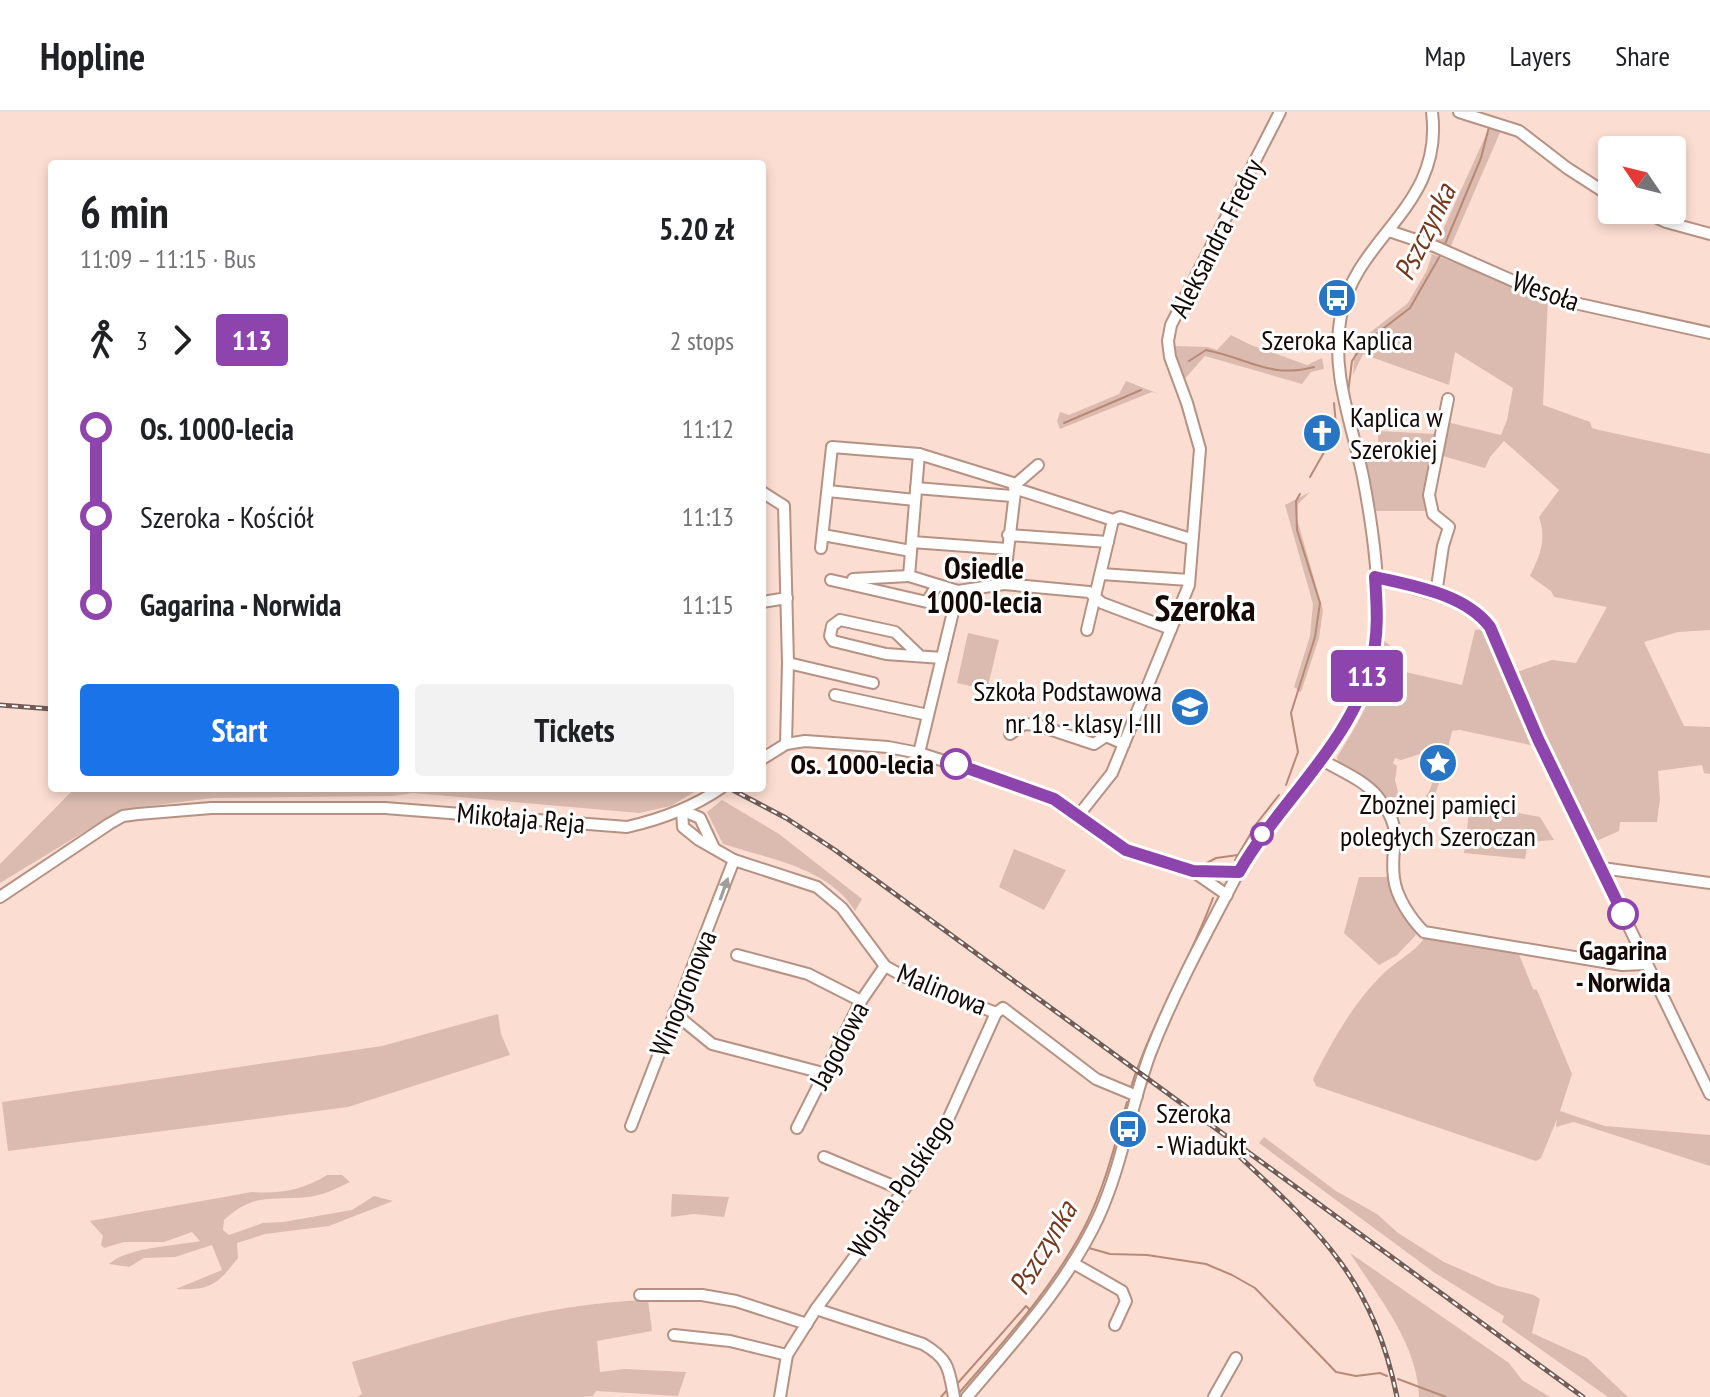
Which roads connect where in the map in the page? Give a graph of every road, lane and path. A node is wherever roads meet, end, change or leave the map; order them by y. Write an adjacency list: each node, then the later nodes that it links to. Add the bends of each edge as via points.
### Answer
1 (1280, 112): 19 (street, Aleksandra Fredry, via 1171,325 1170,357 1200,449)
2 (1459, 112): 4 (street, via 1519,131)
3 (1434, 113): 6 (street, via 1432,157 1425,177)
4 (1598, 188)
5 (1673, 224): 7 (street)
6 (1389, 231): 8 (street, Wesoła, via 1552,298); 26 (street, via 1349,291 1338,332 1340,389 1363,478)
7 (1710, 234)
8 (1710, 333)
9 (1448, 399): 31 (street, via 1429,495 1433,514 1449,527)
10 (919, 454): 12 (street); 13 (street, via 832,447); 14 (street)
11 (1038, 465): 12 (street)
12 (1014, 489): 14 (street); 16 (street); 18 (street)
13 (828, 491): 14 (street); 17 (street)
14 (916, 494): 21 (street)
15 (766, 495): 32 (street, via 784,506)
16 (1113, 520): 19 (street, via 1120,517); 20 (street)
17 (823, 535): 21 (street); 22 (street)
18 (1008, 535): 20 (street); 23 (street)
19 (1191, 539): 27 (street, Aleksandra Fredry)
20 (1108, 542): 24 (street)
21 (911, 546): 23 (street); 25 (street)
22 (821, 548)
23 (1007, 549): 28 (street)
24 (1101, 574): 27 (street); 33 (street)
25 (909, 576): 29 (street); 29 (street, via 831,580 927,602)
26 (1375, 577): 31 (street); 48 (street, via 1377,624 1371,665 1348,717)
27 (1189, 580): 35 (street, Aleksandra Fredry)
28 (1004, 584): 30 (street); 33 (street, via 1089,592)
29 (937, 585): 30 (street)
30 (958, 591): 38 (street)
31 (1436, 594): 58 (street, via 1473,610 1495,635 1538,739)
32 (787, 598): 34 (street); 39 (street)
33 (1094, 598): 35 (street); 36 (street)
34 (766, 601)
35 (1171, 629): 45 (street, Aleksandra Fredry)
36 (1087, 630)
37 (920, 656): 37 (street, via 833,641 832,626 848,620 895,632); 38 (street)
38 (942, 658): 42 (street)
39 (788, 663): 40 (street); 44 (street)
40 (873, 683)
41 (835, 695): 42 (street)
42 (928, 715): 46 (street)
43 (1010, 734): 45 (street, via 1024,724 1037,725 1094,744 1106,736)
44 (786, 744): 46 (street, via 805,741); 47 (street)
45 (1124, 744): 52 (street, Aleksandra Fredry, via 1112,773)
46 (919, 753): 52 (street, via 1026,787)
47 (766, 756)
48 (1320, 759): 60 (street); 65 (street, via 1380,800 1396,833 1393,878 1424,932 1622,965)
49 (715, 792): 50 (street, Mikołaja Reja)
50 (703, 800): 51 (street, Mikołaja Reja); 53 (street)
51 (682, 810): 53 (street); 54 (street, Mikołaja Reja); 55 (street)
52 (1078, 816): 59 (street, via 1126,850)
53 (700, 818): 56 (street)
54 (656, 821): 55 (street); 63 (street, Mikołaja Reja, via 627,827 385,808 211,808 138,814 109,824)
55 (683, 827): 56 (street, Malinowa)
56 (714, 848): 57 (street, Malinowa)
57 (734, 860): 66 (street, Malinowa, via 799,879 826,893); 68 (street, Winogronowa, one-way to 57)
58 (1602, 868): 61 (street); 65 (street)
59 (1193, 871): 60 (street); 62 (street)
60 (1239, 872): 62 (street)
61 (1710, 883)
62 (1227, 895): 72 (street, via 1175,998)
63 (0, 897)
64 (737, 955): 67 (street, via 808,974)
65 (1646, 964): 71 (street)
66 (885, 966): 67 (street, Jagodowa); 69 (street, Malinowa)
67 (861, 1001): 70 (street, Jagodowa)
68 (674, 1013): 70 (street, via 712,1044); 73 (street, Winogronowa)
69 (996, 1013): 72 (street, Malinowa, via 1003,1008 1096,1079); 76 (street, Wojska Polskiego, via 946,1124)
70 (823, 1073): 74 (street, Jagodowa)
71 (1710, 1094)
72 (1137, 1096): 77 (street, via 1112,1183)
73 (631, 1126)
74 (797, 1128)
75 (824, 1157): 76 (street)
76 (903, 1190): 79 (street, Wojska Polskiego)
77 (1073, 1263): 81 (street, via 1122,1291 1126,1301); 87 (street)
78 (640, 1295): 80 (street, via 702,1295)
79 (816, 1309): 80 (street, Wojska Polskiego); 86 (street, via 939,1354 950,1372)
80 (807, 1324): 83 (street, Wojska Polskiego)
81 (1115, 1325)
82 (674, 1335): 83 (street)
83 (787, 1355): 85 (street, Wojska Polskiego)
84 (1236, 1358): 88 (street)
85 (780, 1397)
86 (954, 1397)
87 (967, 1397)
88 (1214, 1397)

